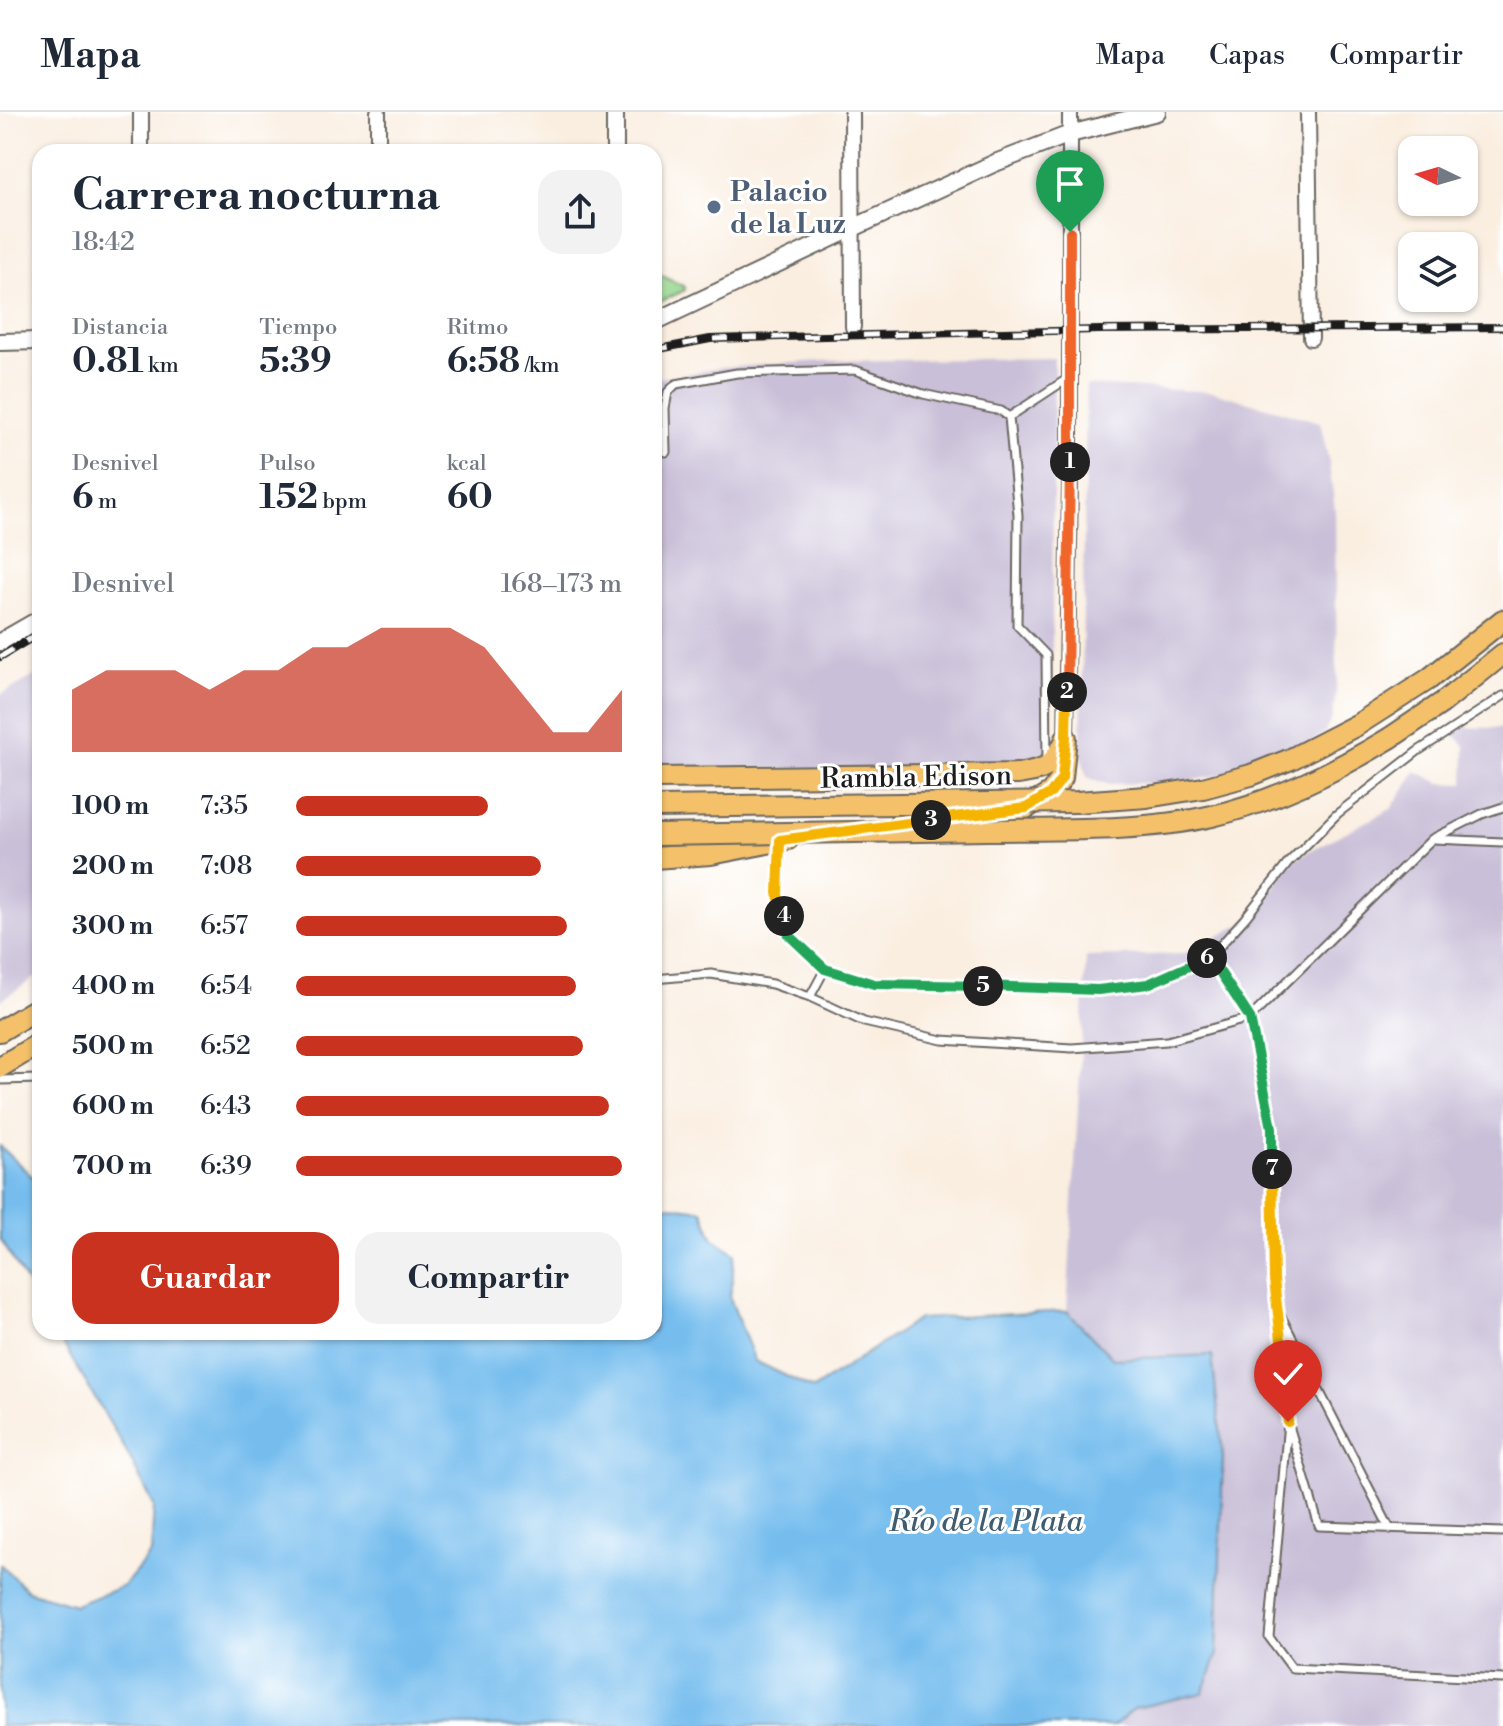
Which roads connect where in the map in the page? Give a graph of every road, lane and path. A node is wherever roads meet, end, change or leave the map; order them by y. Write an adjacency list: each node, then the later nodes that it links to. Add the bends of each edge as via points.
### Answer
1 (141, 112): 9 (street)
2 (378, 112): 10 (street)
3 (615, 112): 11 (street)
4 (852, 112): 12 (street)
5 (1070, 112): 8 (street)
6 (1157, 112): 8 (street)
7 (1308, 112): 15 (street)
8 (1070, 134): 12 (street); 18 (street)
9 (141, 144)
10 (378, 144)
11 (615, 144)
12 (853, 228): 13 (street); 14 (street)
13 (662, 318)
14 (853, 327)
15 (1311, 338)
16 (32, 341): 17 (street)
17 (0, 342)
18 (1070, 377): 19 (lane); 26 (street)
19 (1009, 417): 20 (lane, via 855,370 737,373 676,384 668,392); 27 (lane, via 1018,515 1017,625 1046,655)
20 (666, 452)
21 (1503, 620): 29 (main road, Rambla Edison, bridge, via 1429,679 1357,725 1291,759 1203,788 1077,802)
22 (32, 624): 23 (street)
23 (0, 642)
24 (1503, 654): 31 (main road, Rambla Edison, bridge, via 1442,703 1344,766 1265,800 1211,816 1077,830)
25 (1503, 696): 36 (lane, via 1418,751 1337,814 1289,862)
26 (1066, 738): 27 (main road); 33 (main road, via 1062,778 1051,793 1026,808)
27 (1047, 766): 28 (main road, via 1018,774)
28 (662, 778)
29 (662, 807)
30 (1503, 807): 32 (lane)
31 (662, 835)
32 (1432, 839): 34 (lane); 41 (lane)
33 (780, 840): 35 (main road); 37 (lane, via 778,895 789,935)
34 (1503, 842)
35 (662, 857)
36 (1210, 957): 37 (lane, via 1148,984 1098,990 874,984); 41 (lane)
37 (825, 969): 39 (lane)
38 (662, 978): 39 (lane, via 711,974 772,984)
39 (810, 997): 41 (lane, via 864,1022 942,1040 1072,1048 1167,1041)
40 (32, 1012): 42 (main road)
41 (1250, 1018): 47 (lane, via 1272,1128)
42 (0, 1031)
43 (32, 1048): 44 (main road)
44 (0, 1067)
45 (32, 1079): 46 (lane)
46 (0, 1080)
47 (1274, 1280): 48 (lane); 49 (lane, via 1282,1321)
48 (1288, 1422): 49 (lane, via 1319,1526); 51 (lane, via 1269,1637 1292,1668)
49 (1390, 1529): 50 (lane)
50 (1503, 1532)
51 (1503, 1679)

